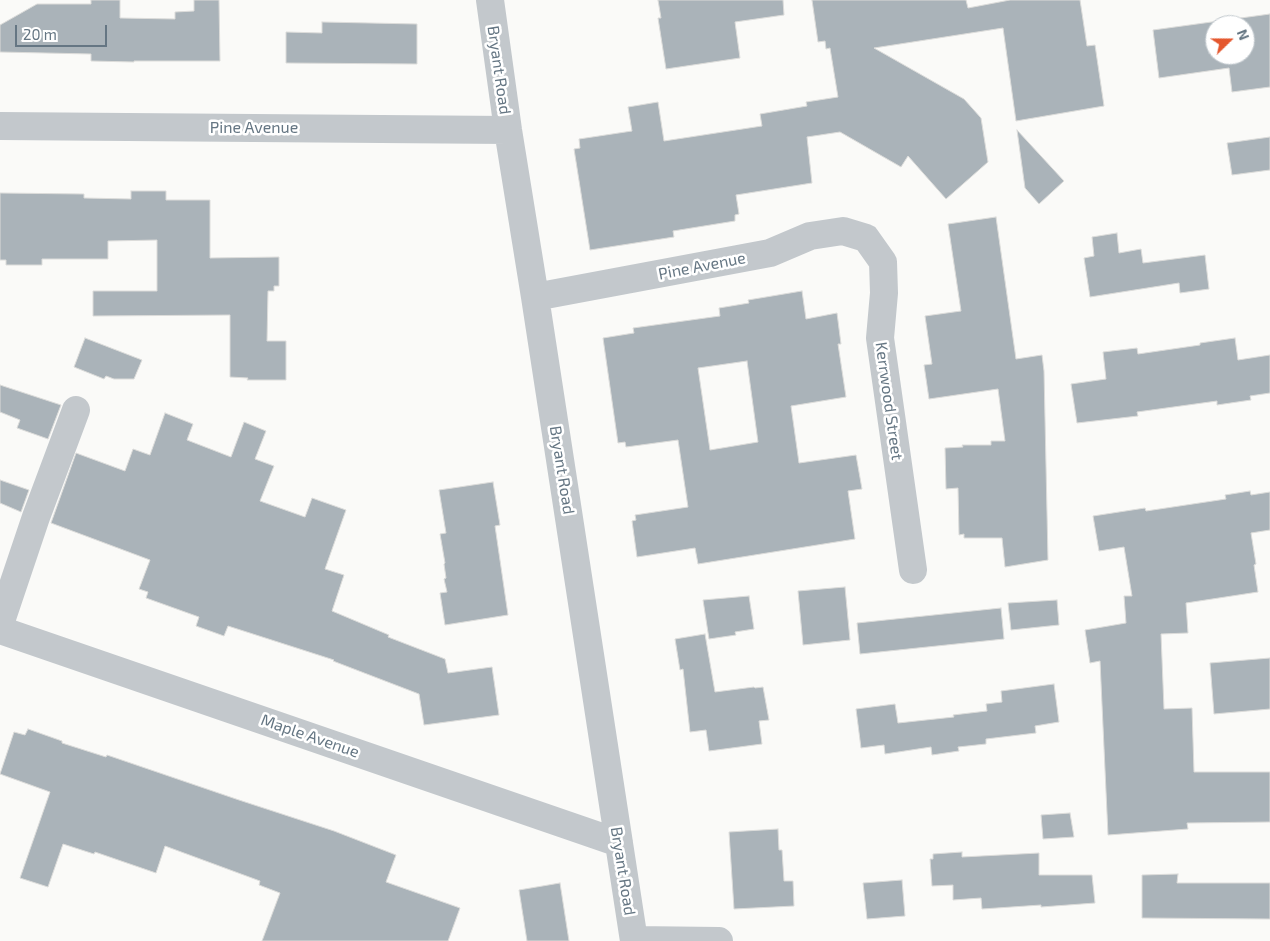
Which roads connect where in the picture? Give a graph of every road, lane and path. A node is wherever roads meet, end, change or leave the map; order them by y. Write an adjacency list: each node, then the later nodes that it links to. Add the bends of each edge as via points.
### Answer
1 (490, 0): 3 (street, Bryant Road)
2 (0, 126): 3 (street, Pine Avenue)
3 (508, 130): 5 (street, Bryant Road)
4 (866, 238): 5 (street, Pine Avenue, via 843,231 810,236 770,253); 7 (street, Kerrwood Street, via 884,262 880,338)
5 (535, 297): 10 (street, Bryant Road)
6 (76, 410): 8 (street)
7 (913, 570)
8 (0, 624)
9 (0, 630): 10 (street, Maple Avenue)
10 (619, 843): 11 (street, Bryant Road)
11 (634, 941): 12 (street)
12 (719, 941)

